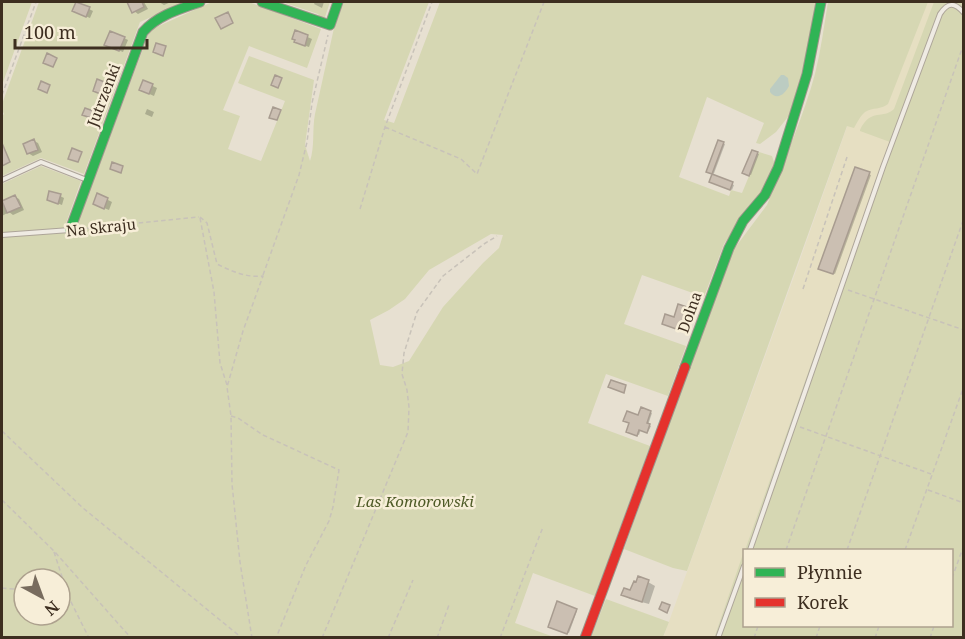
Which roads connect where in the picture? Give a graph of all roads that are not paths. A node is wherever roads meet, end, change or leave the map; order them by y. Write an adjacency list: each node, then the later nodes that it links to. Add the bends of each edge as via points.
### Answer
1 (200, 2): 7 (street, Jutrzenki, via 145,28)
2 (262, 2): 3 (street, via 330,25)
3 (338, 2)
4 (821, 2): 12 (street, Dolna, via 807,74 778,168 765,195 743,221 729,248)
5 (963, 13): 10 (lane, via 951,4 940,14)
6 (2, 180): 7 (lane, via 41,162)
7 (87, 180): 8 (street, Jutrzenki)
8 (70, 230): 9 (lane, Na Skraju)
9 (2, 235)
10 (750, 549)
11 (743, 569): 13 (lane)
12 (585, 638)
13 (718, 638)

